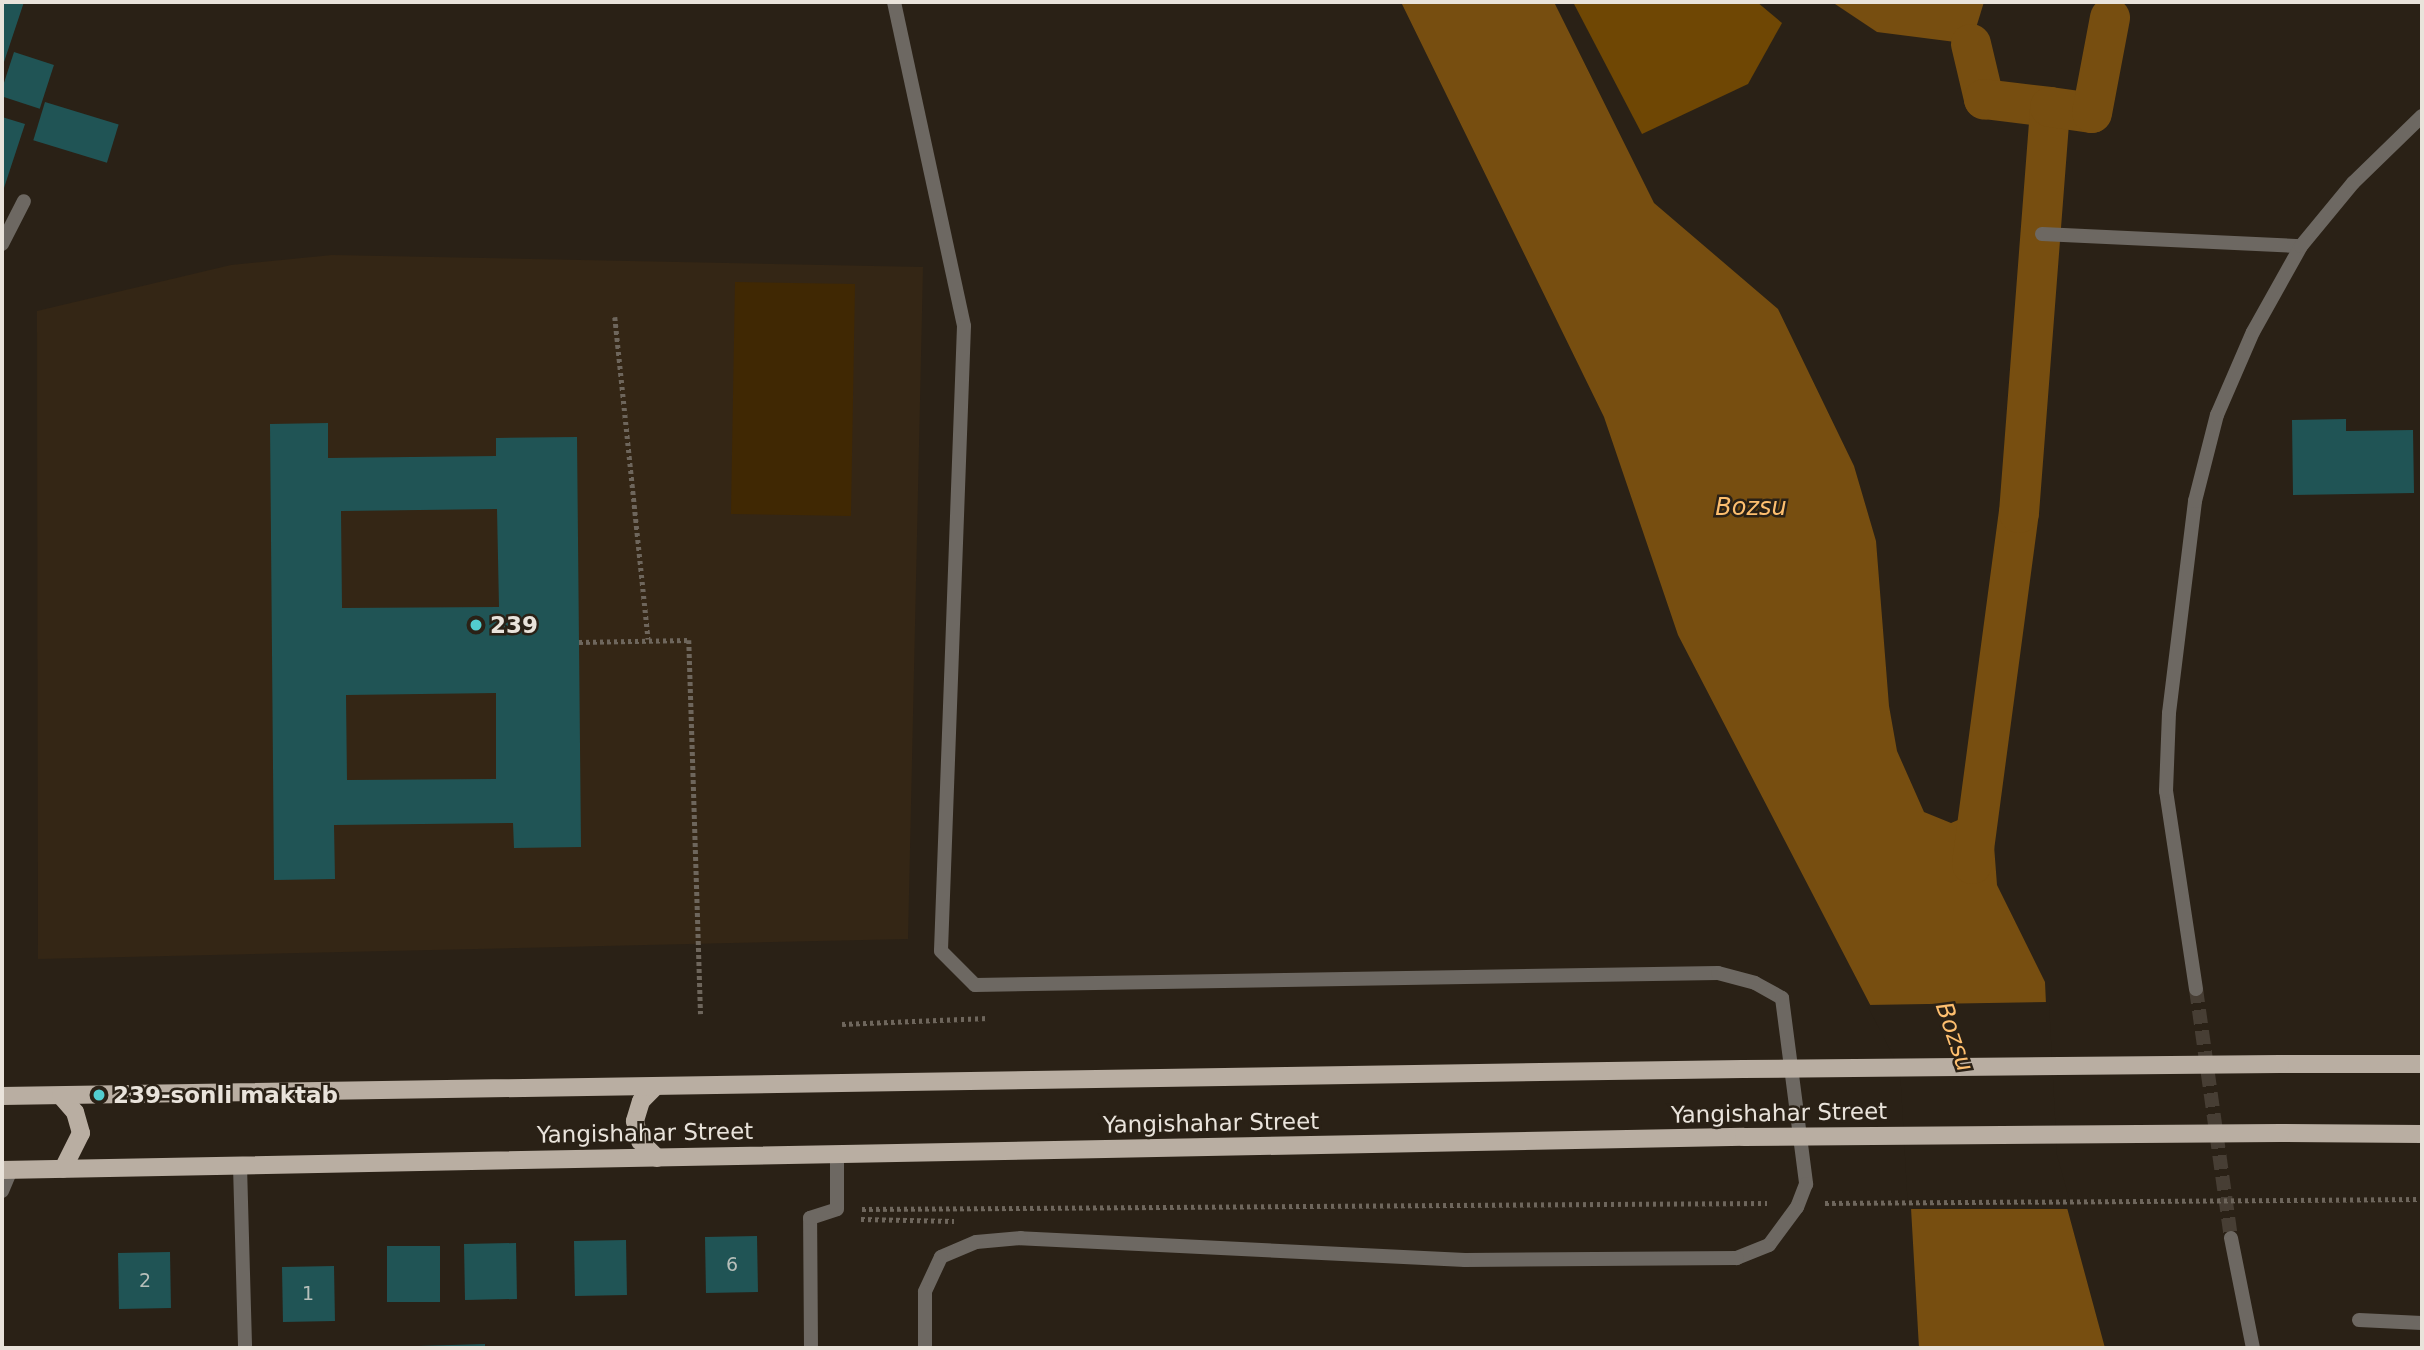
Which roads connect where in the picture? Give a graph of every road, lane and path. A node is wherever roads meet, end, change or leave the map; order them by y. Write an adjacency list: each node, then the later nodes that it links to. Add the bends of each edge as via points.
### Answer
1 (894, 2): 36 (street, via 964,326 940,951 975,985 1718,973 1755,983 1782,998 1806,1184 1797,1206 1769,1245 1737,1258 1465,1260 1021,1238 976,1242 941,1257 925,1292)
2 (2422, 116): 6 (street, via 2353,183)
3 (24, 201): 5 (street)
4 (2042, 234): 6 (street)
5 (2, 244)
6 (2301, 246): 10 (street, via 2253,332 2217,415 2195,501 2169,713 2166,791)
7 (615, 317): 8 (path)
8 (648, 639): 9 (path); 11 (path, via 689,640)
9 (579, 642)
10 (2196, 989)
11 (701, 1014)
12 (988, 1018): 13 (path)
13 (842, 1024)
14 (2422, 1064): 15 (main road, Yangishahar Street, bridge)
15 (656, 1086): 17 (main road, Yangishahar Street); 20 (main road, via 641,1101 635,1121 640,1141)
16 (2, 1096): 17 (main road, Yangishahar Street)
17 (61, 1096): 22 (main road, via 75,1112 81,1133)
18 (2422, 1134): 19 (main road, Yangishahar Street, bridge, via 1744,1137)
19 (837, 1154): 20 (main road, Yangishahar Street); 28 (street)
20 (657, 1158): 21 (main road, Yangishahar Street)
21 (240, 1166): 22 (main road, Yangishahar Street); 34 (street)
22 (63, 1169): 23 (main road, Yangishahar Street)
23 (6, 1170): 24 (street)
24 (2, 1191)
25 (2422, 1199): 27 (path)
26 (1783, 1203): 28 (path)
27 (1810, 1203)
28 (837, 1209): 29 (street)
29 (810, 1218): 30 (path); 35 (street)
30 (959, 1222)
31 (2231, 1238): 37 (street)
32 (2360, 1320): 33 (street)
33 (2422, 1323)
34 (244, 1348)
35 (811, 1348)
36 (925, 1348)
37 (2253, 1348)

